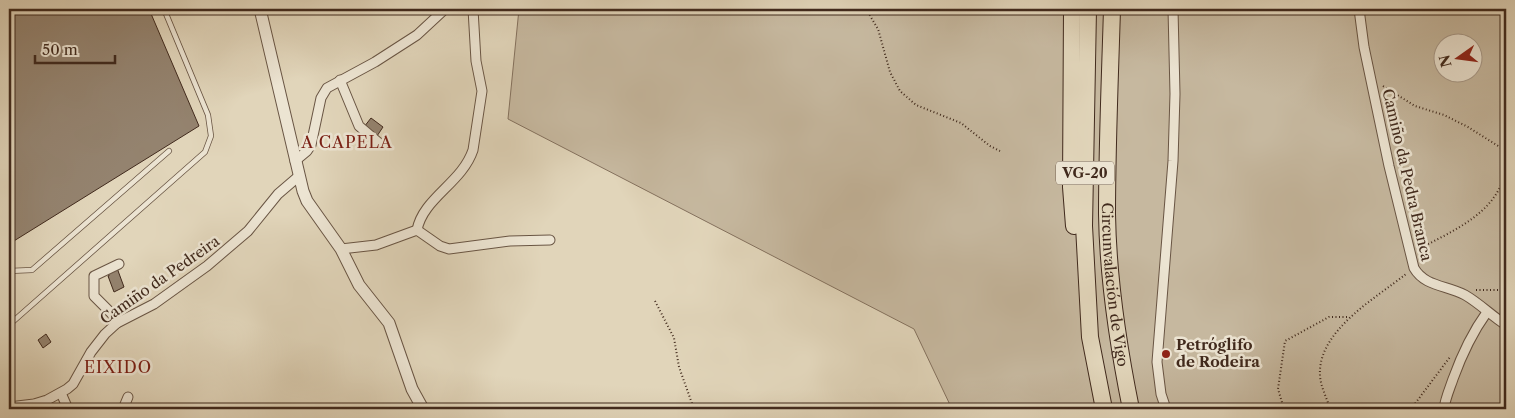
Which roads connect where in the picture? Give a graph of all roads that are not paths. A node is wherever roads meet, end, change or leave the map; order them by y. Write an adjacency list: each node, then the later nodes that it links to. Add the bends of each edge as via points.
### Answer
1 (164, 9): 22 (lane, via 208,116 211,136 205,152)
2 (260, 9): 13 (street)
3 (445, 9): 10 (street, via 417,35)
4 (473, 9): 15 (street, via 476,60 482,90 474,150 463,170 420,217)
5 (1072, 9): 24 (highway, via 1071,187 1079,298)
6 (1088, 9): 24 (highway, Circunvalación de Vigo / VG-20, via 1084,226)
7 (1112, 9): 32 (highway, Circunvalación de Vigo / VG-20, via 1107,214 1119,353)
8 (1173, 9): 33 (street, via 1173,161 1157,362)
9 (1359, 9): 20 (street, Camiño da Pedra Branca, via 1389,166 1414,268 1424,280 1454,290)
10 (340, 80): 11 (street, via 359,126); 13 (street, via 323,92 310,145)
11 (379, 143)
12 (169, 151): 19 (lane, via 32,270)
13 (295, 161): 14 (street)
14 (299, 176): 17 (street, via 307,201); 21 (street, Camiño da Pedreira, via 278,194 248,231 207,266 154,304)
15 (417, 230): 16 (street, via 449,249 510,241); 17 (street, via 376,245)
16 (550, 240)
17 (341, 249): 30 (street, via 359,285 389,323 412,389)
18 (119, 264): 21 (street, via 94,276 94,296)
19 (9, 271)
20 (1488, 312): 23 (street, Camiño da Pedra Branca); 34 (street, via 1468,342)
21 (117, 323): 25 (street, Camiño da Pedreira, via 91,352 73,384)
22 (9, 325)
23 (1506, 325)
24 (1090, 336): 31 (highway, Circunvalación de Vigo / VG-20)
25 (60, 393): 27 (street, Camiño da Pedreira, via 34,404); 28 (street)
26 (128, 397): 29 (street)
27 (9, 407)
28 (68, 409)
29 (122, 409)
30 (423, 409)
31 (1104, 409)
32 (1131, 409)
33 (1166, 409)
34 (1444, 409)

